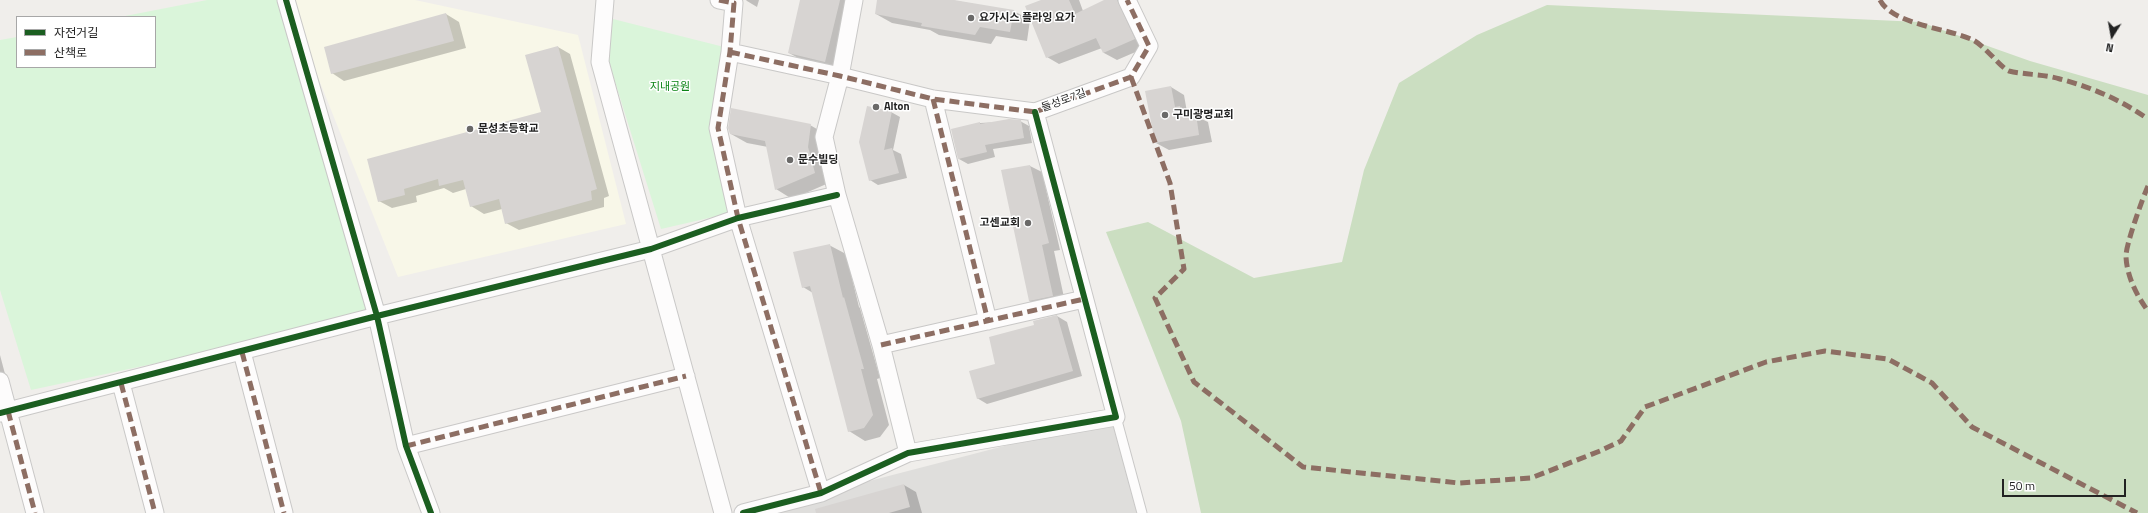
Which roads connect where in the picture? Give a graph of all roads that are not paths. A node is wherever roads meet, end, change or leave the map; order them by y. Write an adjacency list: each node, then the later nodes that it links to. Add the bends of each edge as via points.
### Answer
1 (286, 0): 14 (street)
2 (605, 0): 12 (street, via 600,62)
3 (719, 0): 6 (street, via 734,3)
4 (854, 0): 7 (street)
5 (1127, 0): 9 (street, 들성로7길, via 1149,46 1131,78)
6 (730, 52): 7 (street, 들성로7길); 11 (street, via 718,128)
7 (840, 76): 8 (street, 들성로7길); 10 (street, via 824,137)
8 (933, 99): 9 (street, 들성로7길); 15 (street)
9 (1035, 112): 13 (street)
10 (837, 195): 11 (street); 16 (street)
11 (738, 218): 12 (street); 25 (street)
12 (651, 248): 14 (street); 18 (street)
13 (1084, 299): 15 (street); 22 (street)
14 (377, 316): 17 (street); 23 (street)
15 (988, 321): 16 (street)
16 (881, 345): 24 (street)
17 (242, 352): 20 (street); 28 (street)
18 (686, 376): 23 (street); 30 (street)
19 (0, 381): 21 (street)
20 (121, 383): 21 (street); 27 (street)
21 (4, 412): 26 (street)
22 (1116, 418): 24 (street); 32 (lane)
23 (406, 446): 29 (street)
24 (908, 452): 25 (street)
25 (821, 493): 31 (street)
26 (35, 513)
27 (155, 513)
28 (284, 513)
29 (431, 513)
30 (723, 513)
31 (743, 513)
32 (1142, 513)

